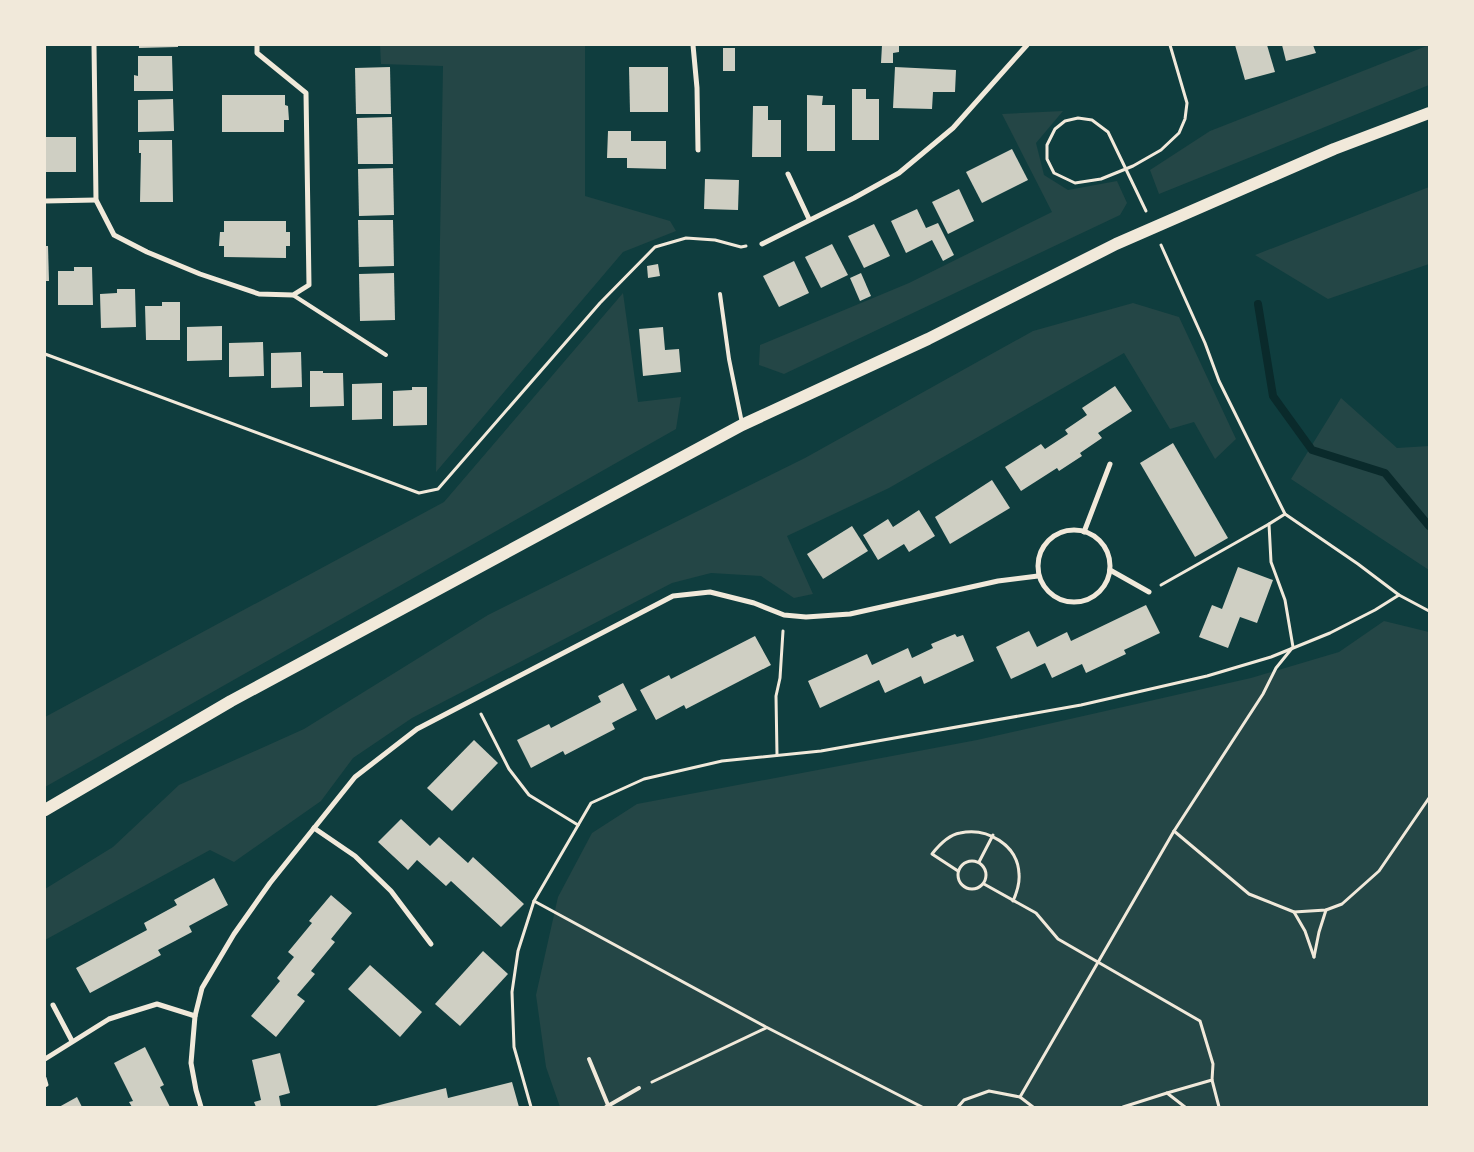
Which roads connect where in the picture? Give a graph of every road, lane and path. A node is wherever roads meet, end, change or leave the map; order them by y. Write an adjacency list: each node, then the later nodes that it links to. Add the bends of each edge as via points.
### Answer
1 (94, 45): 9 (street)
2 (257, 45): 16 (street, via 257,52 306,93 309,285)
3 (693, 45): 7 (street)
4 (1027, 45): 12 (street, via 953,128 899,173)
5 (1170, 45): 11 (path, via 1187,103 1185,119 1178,133 1161,150 1133,166 1101,178 1075,183 1054,174 1047,159 1047,145 1055,129 1065,122 1078,118 1092,120 1108,132)
6 (1429, 113): 19 (main road, via 1334,149 1116,244 928,338)
7 (698, 150)
8 (788, 174): 12 (street)
9 (96, 200): 10 (street); 16 (street, via 114,236 147,252 259,294)
10 (45, 201)
11 (1146, 212)
12 (809, 219): 14 (street)
13 (1158, 238): 21 (path, via 1219,381)
14 (762, 244): 17 (path, via 741,247 715,240 686,238 655,247 600,303 438,489 419,493)
15 (720, 294): 19 (lane)
16 (293, 295): 18 (lane)
17 (45, 354)
18 (386, 355)
19 (742, 425): 34 (main road, via 231,701)
20 (1110, 464): 23 (street)
21 (1285, 514): 22 (path); 27 (path)
22 (1269, 524): 26 (path); 30 (path, via 1271,562 1285,600)
23 (1084, 532): 24 (street, via 1104,546); 25 (street, via 1062,532 1045,544 1040,554)
24 (1110, 570): 25 (street, via 1099,592 1089,600 1077,603 1053,596); 26 (street)
25 (1038, 576): 29 (street, via 998,581 850,614)
26 (1149, 592)
27 (1399, 595): 28 (path); 30 (path, via 1330,633)
28 (1429, 611)
29 (784, 615): 31 (street, via 754,603 710,592 673,596); 32 (path, via 776,696)
30 (1294, 647): 32 (path, via 1207,676 1081,705 821,751); 37 (path, via 1276,668 1263,694)
31 (474, 700): 35 (path, via 508,769 529,795); 36 (street, via 417,729 355,776)
32 (777, 755): 35 (path, via 722,761 644,779 591,803)
33 (1429, 798): 44 (path, via 1379,871 1342,904)
34 (45, 810)
35 (578, 825): 42 (path)
36 (314, 828): 46 (street, via 355,856 391,891); 49 (street, via 234,934 202,988)
37 (1174, 831): 45 (path, via 1249,894); 47 (path)
38 (993, 835): 39 (path); 40 (path, via 980,831 959,833 941,843 932,854); 43 (path, via 1006,844 1015,858 1019,887)
39 (979, 862): 40 (path, via 971,860 964,863); 41 (path, via 987,876)
40 (958, 871): 41 (path, via 959,882 966,888 974,890)
41 (984, 884): 43 (path)
42 (534, 901): 50 (path); 62 (path, via 518,951 512,992 514,1047)
43 (1014, 901): 47 (path, via 1036,913 1058,939)
44 (1326, 910): 45 (path); 45 (path, via 1314,957)
45 (1294, 912)
46 (431, 944)
47 (1098, 963): 55 (path, via 1200,1020 1214,1064); 59 (path)
48 (53, 1005): 51 (street)
49 (195, 1016): 51 (street, via 157,1004 110,1019); 61 (street, via 191,1063)
50 (766, 1028): 57 (path); 63 (path)
51 (72, 1042): 53 (street)
52 (589, 1058): 60 (lane)
53 (45, 1059)
54 (45, 1078): 56 (path)
55 (1212, 1080): 58 (path); 68 (path)
56 (45, 1086)
57 (639, 1088): 60 (lane)
58 (1167, 1093): 66 (path); 67 (path)
59 (1020, 1097): 64 (path, via 989,1091 964,1100); 65 (path)
60 (607, 1106)
61 (201, 1107)
62 (532, 1107)
63 (922, 1107)
64 (958, 1107)
65 (1033, 1107)
66 (1124, 1107)
67 (1185, 1107)
68 (1219, 1107)

